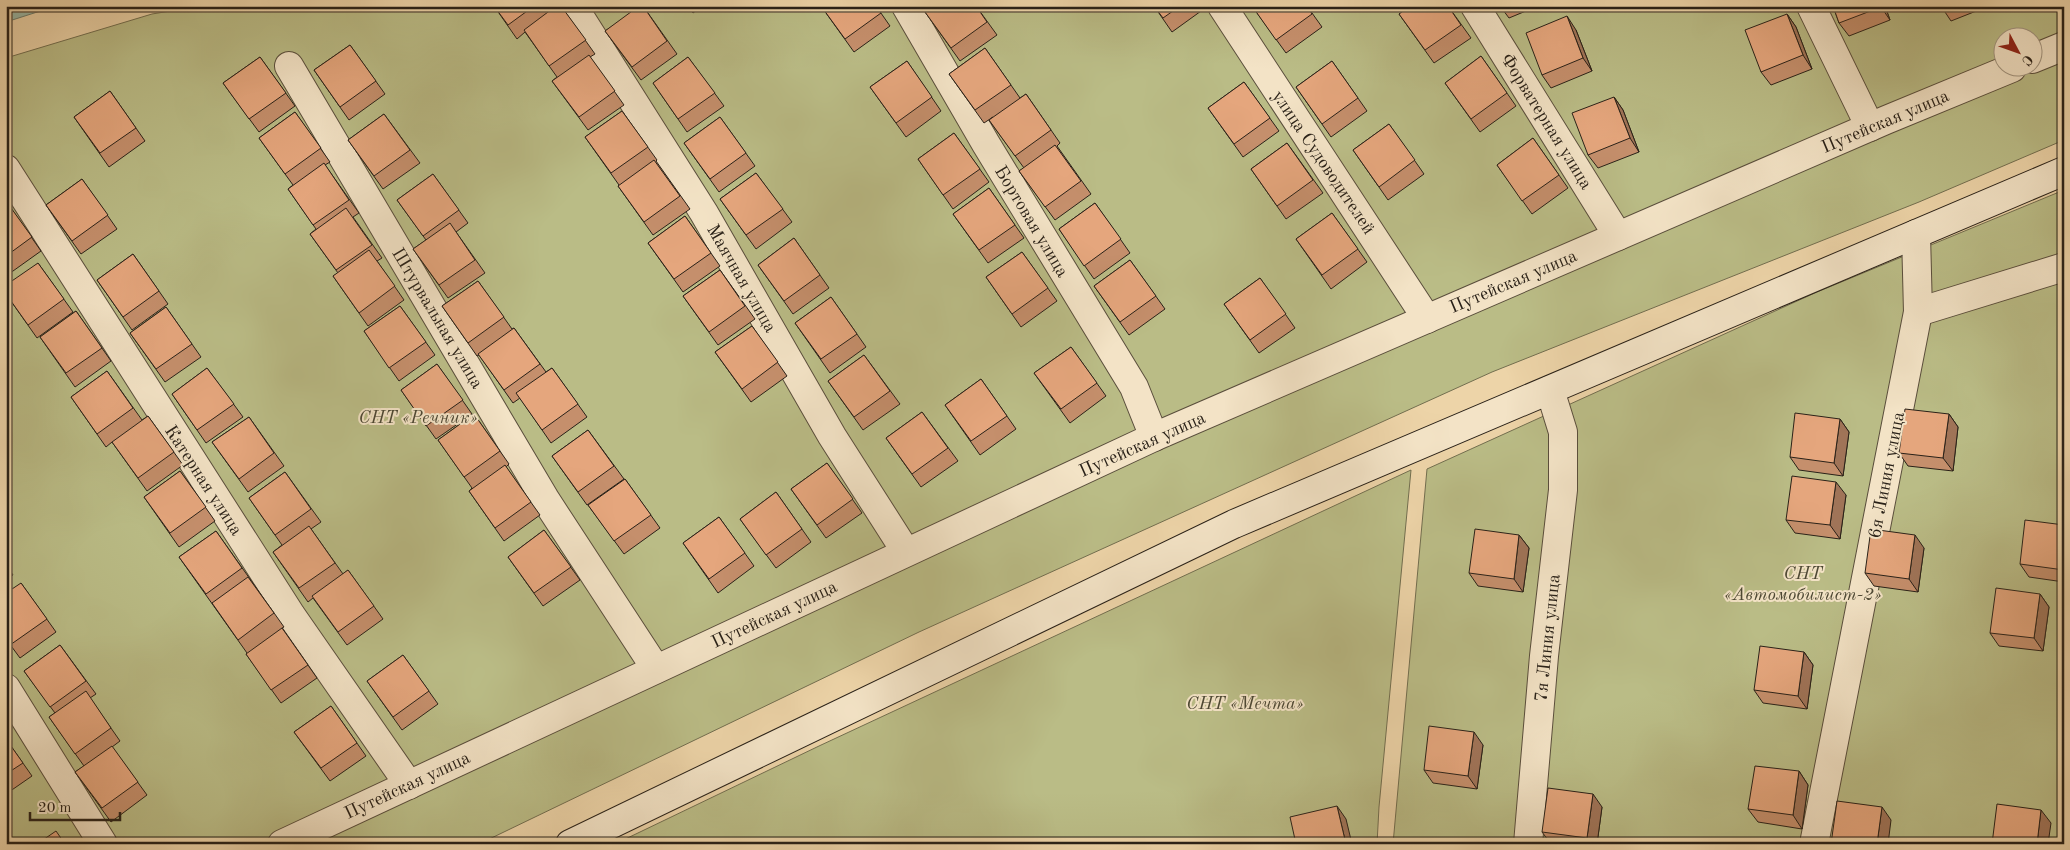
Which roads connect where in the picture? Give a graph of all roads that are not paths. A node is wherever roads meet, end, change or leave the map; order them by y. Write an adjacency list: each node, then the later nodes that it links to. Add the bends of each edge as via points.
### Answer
1 (573, 6): 20 (street, Маячная улица, via 704,212 832,436)
2 (906, 6): 19 (street, Бортовая улица, via 1059,267 1134,387)
3 (1222, 6): 17 (street, улица Судоводителей)
4 (1475, 6): 14 (street, Форватерная улица)
5 (1811, 6): 10 (street)
6 (2064, 46): 7 (street)
7 (2042, 55)
8 (288, 66): 21 (street, Штурвальная улица, via 545,499)
9 (1992, 76): 10 (street, Путейская улица)
10 (1870, 127): 14 (street, Путейская улица)
11 (6, 170): 23 (street, Катерная улица, via 291,615)
12 (2064, 171): 13 (street)
13 (1916, 234): 16 (street, 6я Линия улица); 18 (street)
14 (1618, 236): 17 (street, Путейская улица)
15 (2064, 267): 16 (street)
16 (1918, 312): 28 (street, 6я Линия улица)
17 (1426, 319): 19 (street, Путейская улица)
18 (1550, 390): 26 (street, via 1234,524); 27 (street, 7я Линия улица, via 1563,432 1563,490 1544,656)
19 (1154, 437): 20 (street, Путейская улица)
20 (906, 552): 21 (street, Путейская улица)
21 (656, 669): 23 (street, Путейская улица)
22 (6, 688): 24 (street)
23 (409, 784): 25 (street, Путейская улица)
24 (102, 844)
25 (282, 844)
26 (570, 844)
27 (1528, 844)
28 (1814, 844)

